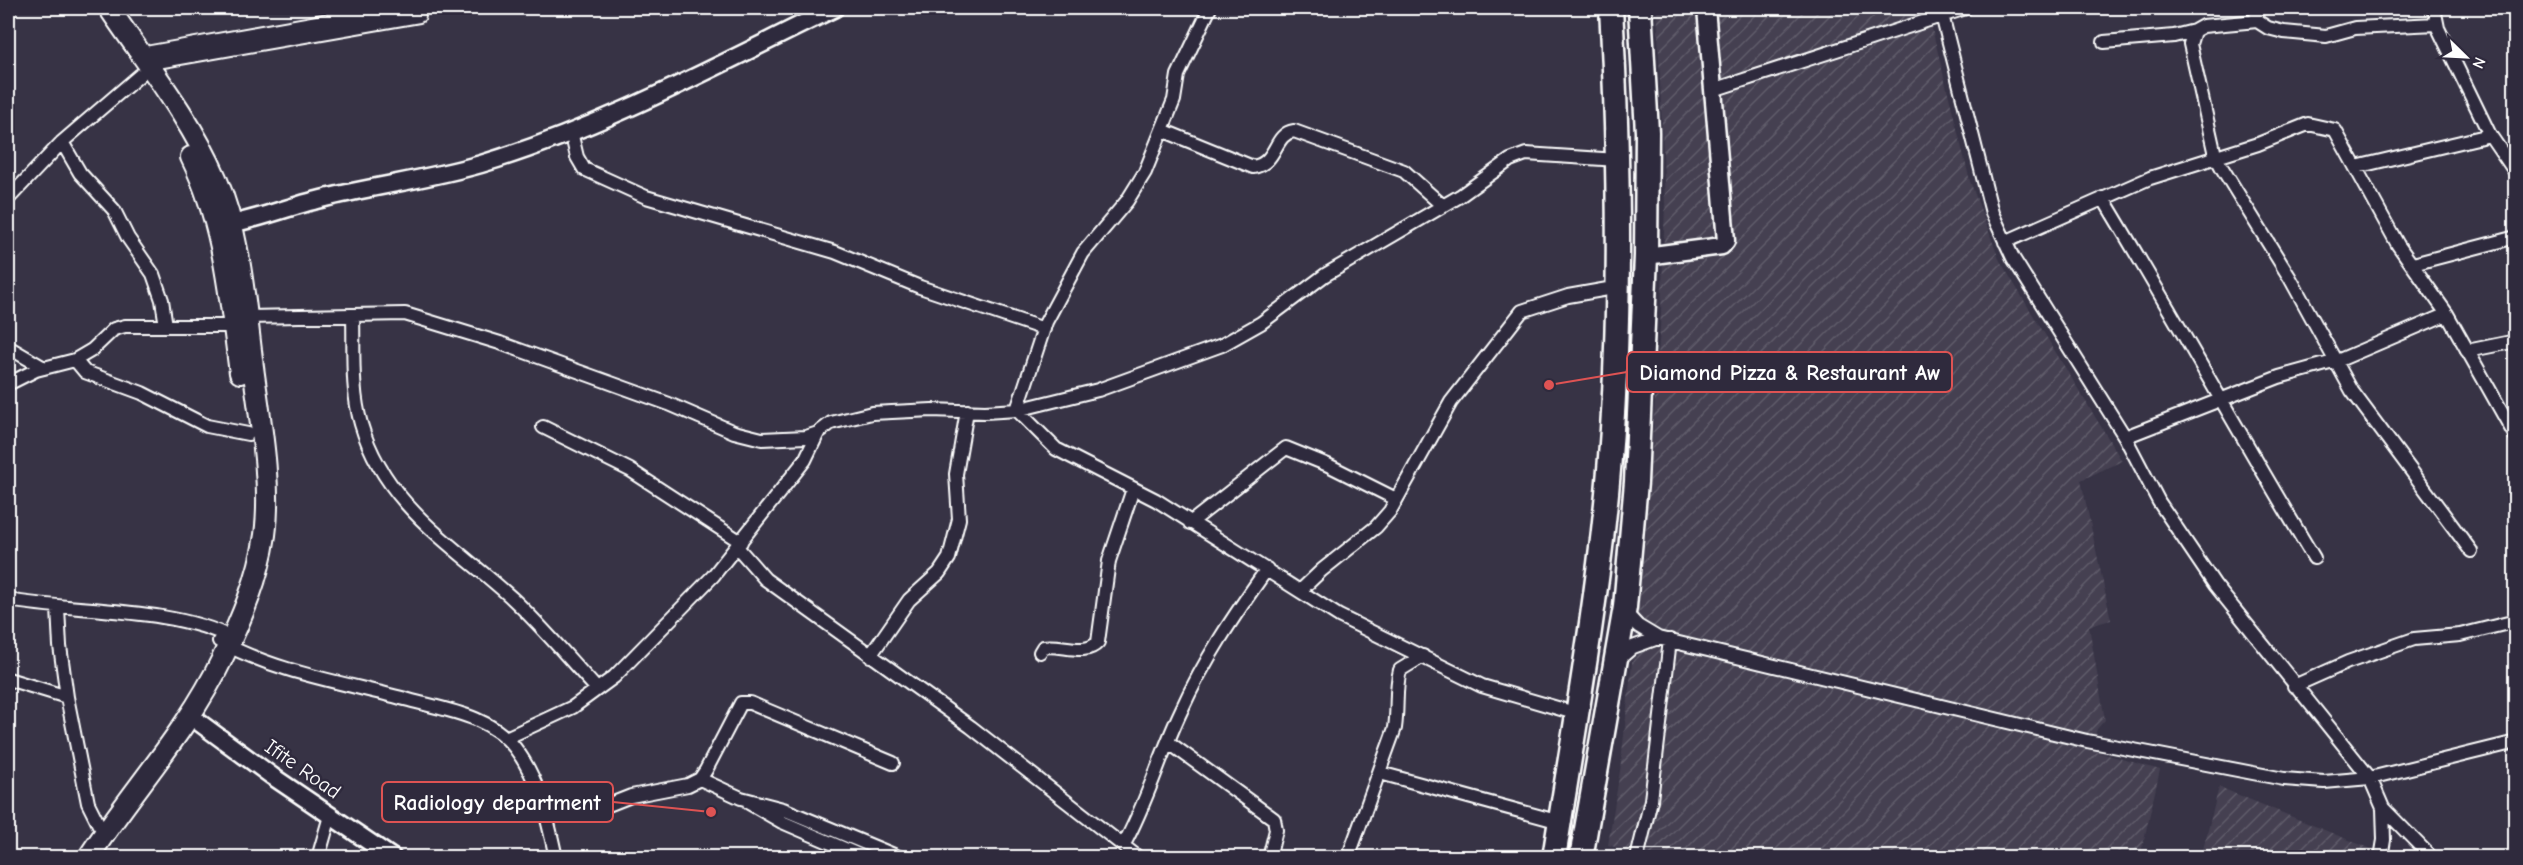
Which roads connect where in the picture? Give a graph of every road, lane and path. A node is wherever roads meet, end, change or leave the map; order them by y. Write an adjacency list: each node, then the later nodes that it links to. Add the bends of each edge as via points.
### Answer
1 (97, 8): 18 (main road)
2 (109, 8): 18 (main road)
3 (395, 8): 18 (street)
4 (835, 8): 21 (street)
5 (1210, 8): 20 (street, via 1178,75 1174,100)
6 (1611, 8): 25 (highway)
7 (1640, 8): 34 (highway, via 1647,132)
8 (1706, 8): 19 (street)
9 (1966, 8): 13 (street)
10 (2256, 8): 14 (street)
11 (2434, 8): 15 (street)
12 (419, 12): 18 (street)
13 (1942, 15): 19 (street); 33 (street, via 1989,203)
14 (2257, 21): 15 (street, via 2283,32 2326,36 2355,28); 16 (street, via 2203,26)
15 (2436, 24): 22 (street)
16 (2194, 31): 17 (street); 24 (street, via 2190,44)
17 (2104, 42)
18 (142, 64): 23 (street); 31 (main road)
19 (1713, 90): 34 (street, via 1726,241 1722,246)
20 (1162, 130): 30 (street, via 1252,167 1267,161 1283,135 1294,131 1404,171); 41 (street, via 1145,172 1127,201 1083,253)
21 (571, 132): 31 (street, via 479,164 318,200); 41 (street, via 584,169 646,197 835,252 920,287)
22 (2490, 135): 26 (street); 27 (street)
23 (62, 142): 29 (street); 40 (street, via 80,173 114,210 153,274)
24 (2215, 155): 26 (street, via 2258,144 2308,124 2323,125 2335,130); 28 (street); 46 (street)
25 (1618, 160): 30 (street, via 1526,154 1510,160); 36 (highway)
26 (2356, 166): 35 (street, via 2398,245)
27 (2516, 173)
28 (2103, 198): 33 (street); 49 (street)
29 (8, 199)
30 (1443, 206): 50 (street, via 1325,274 1261,324 1222,345 1098,390)
31 (225, 226): 39 (main road)
32 (2516, 237): 35 (street)
33 (2006, 242): 55 (street)
34 (1646, 256): 67 (highway, via 1636,482)
35 (2413, 264): 37 (street)
36 (1619, 286): 58 (street, via 1568,296 1522,311 1451,402); 79 (highway, via 1607,492)
37 (2447, 314): 44 (street); 46 (street)
38 (353, 315): 39 (street); 53 (street, via 405,314 433,321 669,404 734,432 762,438); 77 (street, via 360,423 379,470 400,500 514,600)
39 (240, 321): 40 (street); 54 (main road); 70 (main road, via 267,504 260,566)
40 (166, 326): 45 (street, via 114,329)
41 (1044, 329): 50 (street)
42 (2516, 341): 44 (street)
43 (8, 347): 47 (street)
44 (2467, 351): 56 (street)
45 (75, 360): 47 (street); 54 (street, via 85,372 142,393 207,426)
46 (2337, 361): 49 (street, via 2279,377); 61 (street, via 2352,391)
47 (45, 368): 48 (street)
48 (8, 384)
49 (2223, 400): 55 (street); 62 (street)
50 (1017, 410): 51 (street); 57 (street, via 1056,449)
51 (967, 411): 53 (street, via 872,413 831,423); 72 (street, via 956,474 959,519 949,558 939,573 909,600)
52 (543, 427): 60 (street, via 630,470)
53 (818, 433): 60 (street, via 805,460)
54 (248, 434): 70 (main road, via 255,499 254,543)
55 (2125, 437): 76 (street, via 2160,502 2215,585)
56 (2516, 437)
57 (1133, 489): 59 (street); 71 (street, via 1109,561 1098,642 1082,650 1049,646)
58 (1396, 499): 59 (street, via 1286,448); 64 (street, via 1376,528)
59 (1190, 523): 63 (street)
60 (739, 544): 72 (street, via 765,579); 77 (street, via 661,630)
61 (2471, 550)
62 (2314, 558)
63 (1267, 569): 64 (street); 82 (street, via 1231,619)
64 (1301, 590): 73 (street, via 1339,616)
65 (8, 600): 66 (street)
66 (58, 608): 70 (street, via 189,622); 78 (street)
67 (1624, 610): 69 (street, via 1638,626); 74 (highway)
68 (2516, 621): 76 (street, via 2460,635 2414,639)
69 (1664, 639): 74 (street, via 1633,647); 86 (street, via 2087,741 2284,779 2324,782); 107 (street, via 1651,800)
70 (225, 640): 80 (main road, via 207,688); 81 (street, via 270,663 459,714 488,725); 93 (main road, via 177,718)
71 (1040, 652)
72 (870, 656): 94 (street, via 971,728)
73 (1423, 656): 79 (street, via 1482,686); 85 (street, via 1400,670 1395,728)
74 (1616, 662): 106 (highway)
75 (8, 679): 78 (street)
76 (2294, 686): 86 (street)
77 (597, 689): 81 (street, via 573,707)
78 (67, 698): 93 (street, via 88,803)
79 (1578, 714): 92 (highway)
80 (189, 715): 91 (street, Ifite Road); 96 (main road)
81 (506, 738): 89 (street, via 524,760)
82 (1168, 742): 94 (street); 103 (street, via 1274,819 1276,830)
83 (2516, 742): 86 (street)
84 (893, 763): 87 (street, via 750,703 741,703)
85 (1380, 773): 92 (street); 104 (street)
86 (2370, 778): 90 (street)
87 (700, 779): 88 (street); 89 (street, via 631,796 593,811 560,802)
88 (741, 798): 100 (street, via 782,822); 101 (street, via 783,809)
89 (542, 803): 99 (street)
90 (2383, 808): 108 (street, via 2385,840); 109 (street)
91 (330, 816): 97 (street); 98 (street, Ifite Road)
92 (1560, 822): 105 (highway)
93 (99, 825): 95 (main road)
94 (1123, 846): 102 (street)
95 (76, 858)
96 (88, 858)
97 (318, 858)
98 (393, 858)
99 (556, 858)
100 (867, 858)
101 (900, 858)
102 (1138, 858)
103 (1269, 858)
104 (1348, 858)
105 (1554, 858)
106 (1581, 858)
107 (1637, 858)
108 (2381, 858)
109 (2432, 858)

